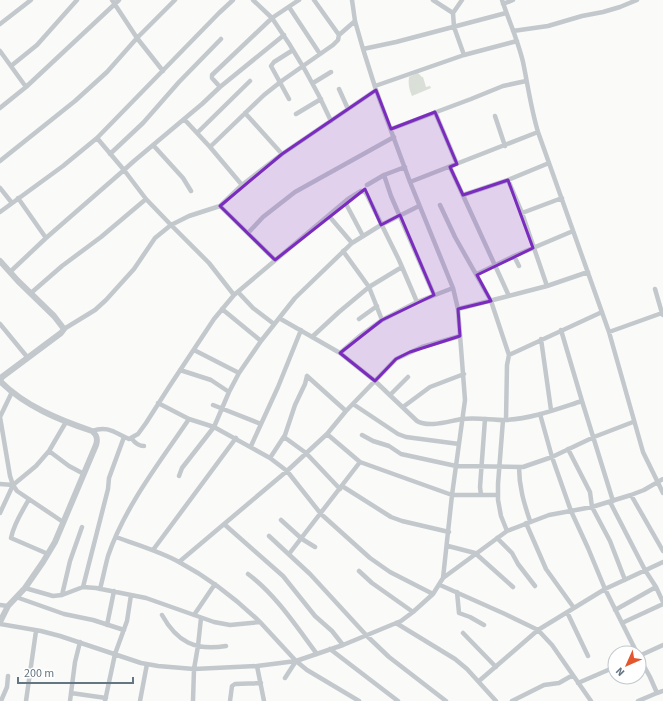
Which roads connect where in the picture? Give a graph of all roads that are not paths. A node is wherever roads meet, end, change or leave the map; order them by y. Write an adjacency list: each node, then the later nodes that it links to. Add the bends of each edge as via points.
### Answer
1 (30, 0): 21 (street)
2 (78, 0): 35 (street, via 37,45)
3 (119, 0): 14 (street)
4 (175, 0): 26 (street)
5 (233, 0): 37 (street)
6 (253, 0): 19 (street)
7 (299, 0): 16 (street)
8 (314, 0): 25 (street)
9 (352, 0): 20 (street)
10 (433, 0): 18 (street)
11 (462, 0): 18 (street)
12 (513, 0): 15 (street)
13 (637, 0): 23 (street, via 548,26)
14 (114, 2): 26 (street); 43 (street)
15 (502, 2): 17 (street)
16 (289, 7): 19 (street); 32 (street)
17 (506, 13): 22 (street); 23 (street)
18 (454, 14): 22 (street)
19 (272, 18): 24 (street); 44 (street, via 212,74 212,78)
20 (355, 21): 25 (street); 29 (street)
21 (0, 24)
22 (454, 27): 29 (street); 33 (street)
23 (513, 31): 28 (street)
24 (284, 35): 30 (street); 44 (street)
25 (339, 35): 32 (street, via 333,45)
26 (137, 38): 37 (street); 67 (street, via 107,72 75,101)
27 (220, 39): 65 (street, via 143,123)
28 (517, 41): 33 (street); 40 (street)
29 (363, 49): 45 (street)
30 (293, 50): 36 (street); 41 (street, via 271,66)
31 (0, 51): 34 (street)
32 (320, 54): 36 (street)
33 (464, 55): 45 (street)
34 (2, 57): 35 (street)
35 (11, 66): 43 (street)
36 (303, 66): 41 (street); 42 (street)
37 (163, 71): 61 (street)
38 (331, 72): 42 (street)
39 (250, 81): 59 (street)
40 (526, 81): 51 (street, via 503,86); 58 (street)
41 (280, 82): 47 (street); 52 (street)
42 (312, 83): 48 (street)
43 (26, 87): 49 (street)
44 (220, 87): 55 (street)
45 (375, 88): 50 (street); 57 (street)
46 (339, 89): 50 (street)
47 (289, 99)
48 (322, 99): 53 (street); 56 (street)
49 (0, 108)
50 (348, 109): 56 (street)
51 (435, 112): 57 (street); 69 (street)
52 (245, 113): 64 (street); 66 (street)
53 (296, 114)
54 (495, 116): 63 (street)
55 (184, 119): 59 (street); 62 (street)
56 (331, 121): 66 (street)
57 (391, 129): 60 (street)
58 (538, 132): 63 (street); 68 (street)
59 (197, 133): 64 (street)
60 (394, 137): 70 (street); 96 (street, via 295,192 263,217)
61 (97, 138): 65 (street); 81 (street, via 64,166)
62 (153, 145): 72 (street); 79 (street, via 183,178)
63 (505, 146): 69 (street)
64 (210, 147): 76 (street)
65 (110, 154): 72 (street)
66 (282, 154): 76 (street)
67 (0, 161)
68 (549, 163): 74 (street); 82 (street)
69 (457, 164): 71 (street)
70 (405, 167): 73 (street); 75 (street)
71 (450, 167): 75 (street); 80 (street)
72 (124, 170): 83 (street); 98 (street)
73 (384, 175): 77 (street); 91 (street)
74 (508, 180): 80 (street); 90 (street)
75 (410, 182): 88 (street)
76 (242, 185): 87 (street)
77 (367, 185)
78 (0, 188): 85 (street)
79 (191, 191)
80 (463, 195): 105 (street)
81 (18, 198): 85 (street); 98 (street)
82 (562, 198): 90 (street); 95 (street)
83 (146, 199): 93 (street); 115 (street)
84 (345, 202): 92 (street); 94 (street, via 361,191 365,192); 97 (street)
85 (12, 203): 89 (street)
86 (440, 205): 110 (street)
87 (220, 206): 93 (street); 96 (street)
88 (419, 206): 91 (street); 113 (street)
89 (0, 212)
90 (522, 213): 100 (street)
91 (400, 215): 94 (street); 117 (street)
92 (329, 216): 99 (street); 103 (street)
93 (171, 225): 116 (street); 131 (street, via 155,238 134,269 106,300)
94 (381, 225): 97 (street); 107 (street)
95 (573, 231): 100 (street); 109 (street)
96 (248, 233): 103 (street)
97 (363, 236): 99 (street)
98 (46, 238): 108 (street)
99 (352, 243): 101 (street)
100 (533, 248): 102 (street); 111 (street)
101 (343, 251): 112 (street); 126 (street, via 303,289)
102 (514, 256): 105 (street); 106 (street)
103 (275, 260): 116 (street)
104 (0, 261): 108 (street)
105 (495, 265): 110 (street); 118 (street)
106 (520, 266)
107 (402, 267): 112 (street); 120 (street)
108 (10, 272): 115 (street)
109 (588, 272): 111 (street); 124 (street)
110 (477, 274): 119 (street)
111 (547, 286): 118 (street)
112 (369, 288): 121 (street); 136 (street)
113 (453, 288): 117 (street); 123 (street)
114 (655, 289): 125 (street)
115 (31, 293): 131 (street)
116 (236, 294): 122 (street); 130 (street)
117 (434, 295): 120 (street)
118 (509, 296): 119 (street)
119 (491, 301): 123 (street); 141 (street)
120 (417, 302): 128 (street)
121 (376, 306): 127 (street); 128 (street)
122 (222, 309): 138 (street); 139 (street)
123 (458, 309): 135 (street)
124 (602, 312): 133 (street); 134 (street)
125 (663, 314): 134 (street)
126 (279, 318): 130 (street); 132 (street)
127 (359, 319)
128 (382, 320): 140 (street)
129 (0, 324): 142 (street)
130 (274, 324): 138 (street)
131 (64, 329): 142 (street)
132 (301, 330): 136 (street); 167 (street)
133 (562, 330): 137 (street); 152 (street)
134 (609, 332): 166 (street)
135 (460, 336): 145 (street); 148 (street, via 433,343 396,359)
136 (312, 337): 140 (street)
137 (541, 340): 141 (street); 158 (street)
138 (261, 341): 144 (street)
139 (194, 350): 143 (street); 144 (street)
140 (340, 353): 148 (street)
141 (509, 355): 164 (street)
142 (28, 358): 147 (street)
143 (180, 370): 150 (street, via 211,380); 153 (street)
144 (239, 373): 150 (street)
145 (464, 374): 157 (street, via 430,387); 162 (street)
146 (408, 377): 151 (street)
147 (0, 381): 149 (street)
148 (374, 381): 151 (street); 154 (street)
149 (12, 392): 165 (street); 196 (street, via 0,417)
150 (229, 392): 156 (street)
151 (390, 395): 157 (street)
152 (582, 401): 158 (street); 174 (street)
153 (158, 403): 161 (street); 176 (street)
154 (353, 404): 159 (street); 177 (street, via 398,434)
155 (213, 405): 156 (street)
156 (222, 408): 167 (street); 168 (street)
157 (403, 408): 162 (street, via 423,423 440,424)
158 (551, 410): 160 (street)
159 (346, 411): 170 (street); 173 (street, via 307,376)
160 (540, 414): 164 (street); 183 (street)
161 (189, 419): 168 (street); 218 (street, via 135,499)
162 (463, 419): 163 (street); 177 (street)
163 (485, 419): 164 (street); 187 (street)
164 (504, 420): 189 (street)
165 (66, 422): 169 (street); 181 (street)
166 (633, 422): 174 (street); 194 (street, via 643,452)
167 (261, 424): 179 (street)
168 (214, 427): 175 (street); 192 (street, via 182,468)
169 (92, 431): 172 (street, via 103,428); 191 (street, via 97,442)
170 (327, 434): 182 (street); 185 (street)
171 (362, 435): 186 (street, via 401,454)
172 (124, 437): 176 (street); 238 (street, via 109,478)
173 (284, 437): 182 (street); 184 (street)
174 (594, 437): 180 (street); 204 (street)
175 (236, 438): 179 (street); 223 (street)
176 (132, 439): 178 (street)
177 (459, 444): 186 (street)
178 (144, 446)
179 (251, 446): 184 (street)
180 (568, 449): 183 (street); 206 (street, via 590,492)
181 (49, 451): 191 (street); 196 (street)
182 (306, 453): 190 (street); 197 (street)
183 (552, 457): 188 (street); 207 (street)
184 (270, 458): 190 (street)
185 (360, 462): 197 (street); 199 (street)
186 (456, 466): 187 (street); 199 (street)
187 (482, 467): 189 (street); 200 (street)
188 (519, 467): 189 (street); 212 (street, via 521,494)
189 (500, 468): 202 (street)
190 (287, 471): 209 (street); 213 (street)
191 (84, 474): 211 (street)
192 (179, 476)
193 (663, 479): 194 (street)
194 (658, 482): 198 (street); 201 (street)
195 (0, 484): 196 (street)
196 (13, 485): 203 (street); 205 (street)
197 (341, 488): 209 (street); 216 (street, via 391,517)
198 (663, 493)
199 (452, 495): 200 (street); 216 (street)
200 (481, 495): 202 (street)
201 (631, 495): 204 (street); 224 (street)
202 (498, 496): 215 (street, via 501,516)
203 (29, 499): 211 (street); 226 (street, via 17,519 11,538)
204 (611, 501): 206 (street); 230 (street)
205 (2, 505): 208 (street)
206 (592, 507): 207 (street); 234 (street)
207 (570, 512): 212 (street, via 548,515); 243 (street)
208 (0, 513)
209 (321, 514): 220 (street); 246 (street, via 370,558 390,572)
210 (281, 520): 220 (street)
211 (63, 522): 226 (street)
212 (528, 522): 215 (street); 253 (street, via 544,565)
213 (224, 524): 228 (street); 272 (street, via 283,576 315,616)
214 (82, 527): 247 (street)
215 (507, 531): 219 (street)
216 (449, 532): 221 (street)
217 (269, 536): 227 (street)
218 (116, 537): 223 (street); 242 (street, via 104,568)
219 (497, 538): 225 (street); 237 (street, via 512,553)
220 (302, 539): 222 (street); 227 (street)
221 (448, 546): 225 (street); 233 (street)
222 (315, 548)
223 (153, 550): 228 (street)
224 (663, 551)
225 (476, 553): 233 (street); 239 (street)
226 (48, 554): 241 (street)
227 (289, 554): 270 (street)
228 (178, 562): 235 (street)
229 (663, 562): 230 (street)
230 (645, 570): 234 (street); 240 (street)
231 (359, 571): 255 (street)
232 (248, 574): 280 (street, via 260,583 288,615)
233 (444, 578): 236 (street)
234 (625, 580): 243 (street)
235 (215, 584): 258 (street); 260 (street)
236 (440, 585): 245 (street); 246 (street)
237 (535, 586)
238 (84, 587): 242 (street); 247 (street)
239 (513, 587)
240 (656, 587): 250 (street); 254 (street)
241 (25, 588): 247 (street, via 53,596); 249 (street)
242 (100, 589): 244 (street)
243 (605, 589): 253 (street); 254 (street)
244 (114, 591): 248 (street); 264 (street)
245 (457, 592): 265 (street, via 459,613); 267 (street)
246 (432, 594): 255 (street)
247 (62, 595)
248 (131, 595): 258 (street, via 165,604); 266 (street)
249 (16, 597): 252 (street); 264 (street, via 64,614)
250 (663, 603): 263 (street)
251 (0, 605): 252 (street)
252 (8, 606): 261 (street)
253 (574, 608): 256 (street)
254 (616, 610): 263 (street)
255 (413, 612): 262 (street)
256 (567, 612): 267 (street); 281 (street)
257 (162, 615): 275 (street, via 171,629 183,640)
258 (194, 616): 259 (street)
259 (201, 618): 260 (street, via 230,625); 275 (street)
260 (260, 622): 282 (street)
261 (0, 623): 268 (street)
262 (396, 623): 270 (street); 292 (street, via 455,659)
263 (622, 623): 273 (street)
264 (107, 625): 266 (street)
265 (484, 626)
266 (124, 630): 279 (street)
267 (538, 630): 285 (street); 289 (street)
268 (36, 631): 271 (street); 300 (street)
269 (463, 633): 285 (street)
270 (366, 636): 272 (street); 308 (street)
271 (80, 642): 279 (street); 296 (street)
272 (343, 645): 277 (street)
273 (633, 645)
274 (663, 645): 278 (street)
275 (198, 646): 276 (street); 286 (street)
276 (226, 646)
277 (330, 649): 280 (street); 307 (street)
278 (647, 653)
279 (115, 654): 283 (street); 298 (street)
280 (317, 654): 282 (street)
281 (588, 656)
282 (296, 661): 284 (street); 291 (street); 306 (street)
283 (147, 664): 286 (street, via 170,668); 302 (street)
284 (257, 666): 286 (street); 293 (street)
285 (496, 666): 292 (street)
286 (194, 668): 303 (street)
287 (607, 670): 294 (street)
288 (647, 672): 297 (street)
289 (573, 675): 294 (street); 310 (street, via 559,683 544,685)
290 (8, 676): 299 (street, via 7,687)
291 (285, 678)
292 (479, 681): 309 (street)
293 (261, 683): 304 (street, via 235,684 232,686); 305 (street)
294 (578, 683): 311 (street)
295 (663, 691): 297 (street)
296 (71, 692): 298 (street); 301 (street)
297 (657, 693): 312 (street)
298 (105, 699)
299 (1, 701)
300 (26, 701)
301 (70, 701)
302 (140, 701)
303 (193, 701)
304 (230, 701)
305 (264, 701)
306 (359, 701)
307 (398, 701)
308 (446, 701)
309 (496, 701)
310 (512, 701)
311 (591, 701)
312 (638, 701)

